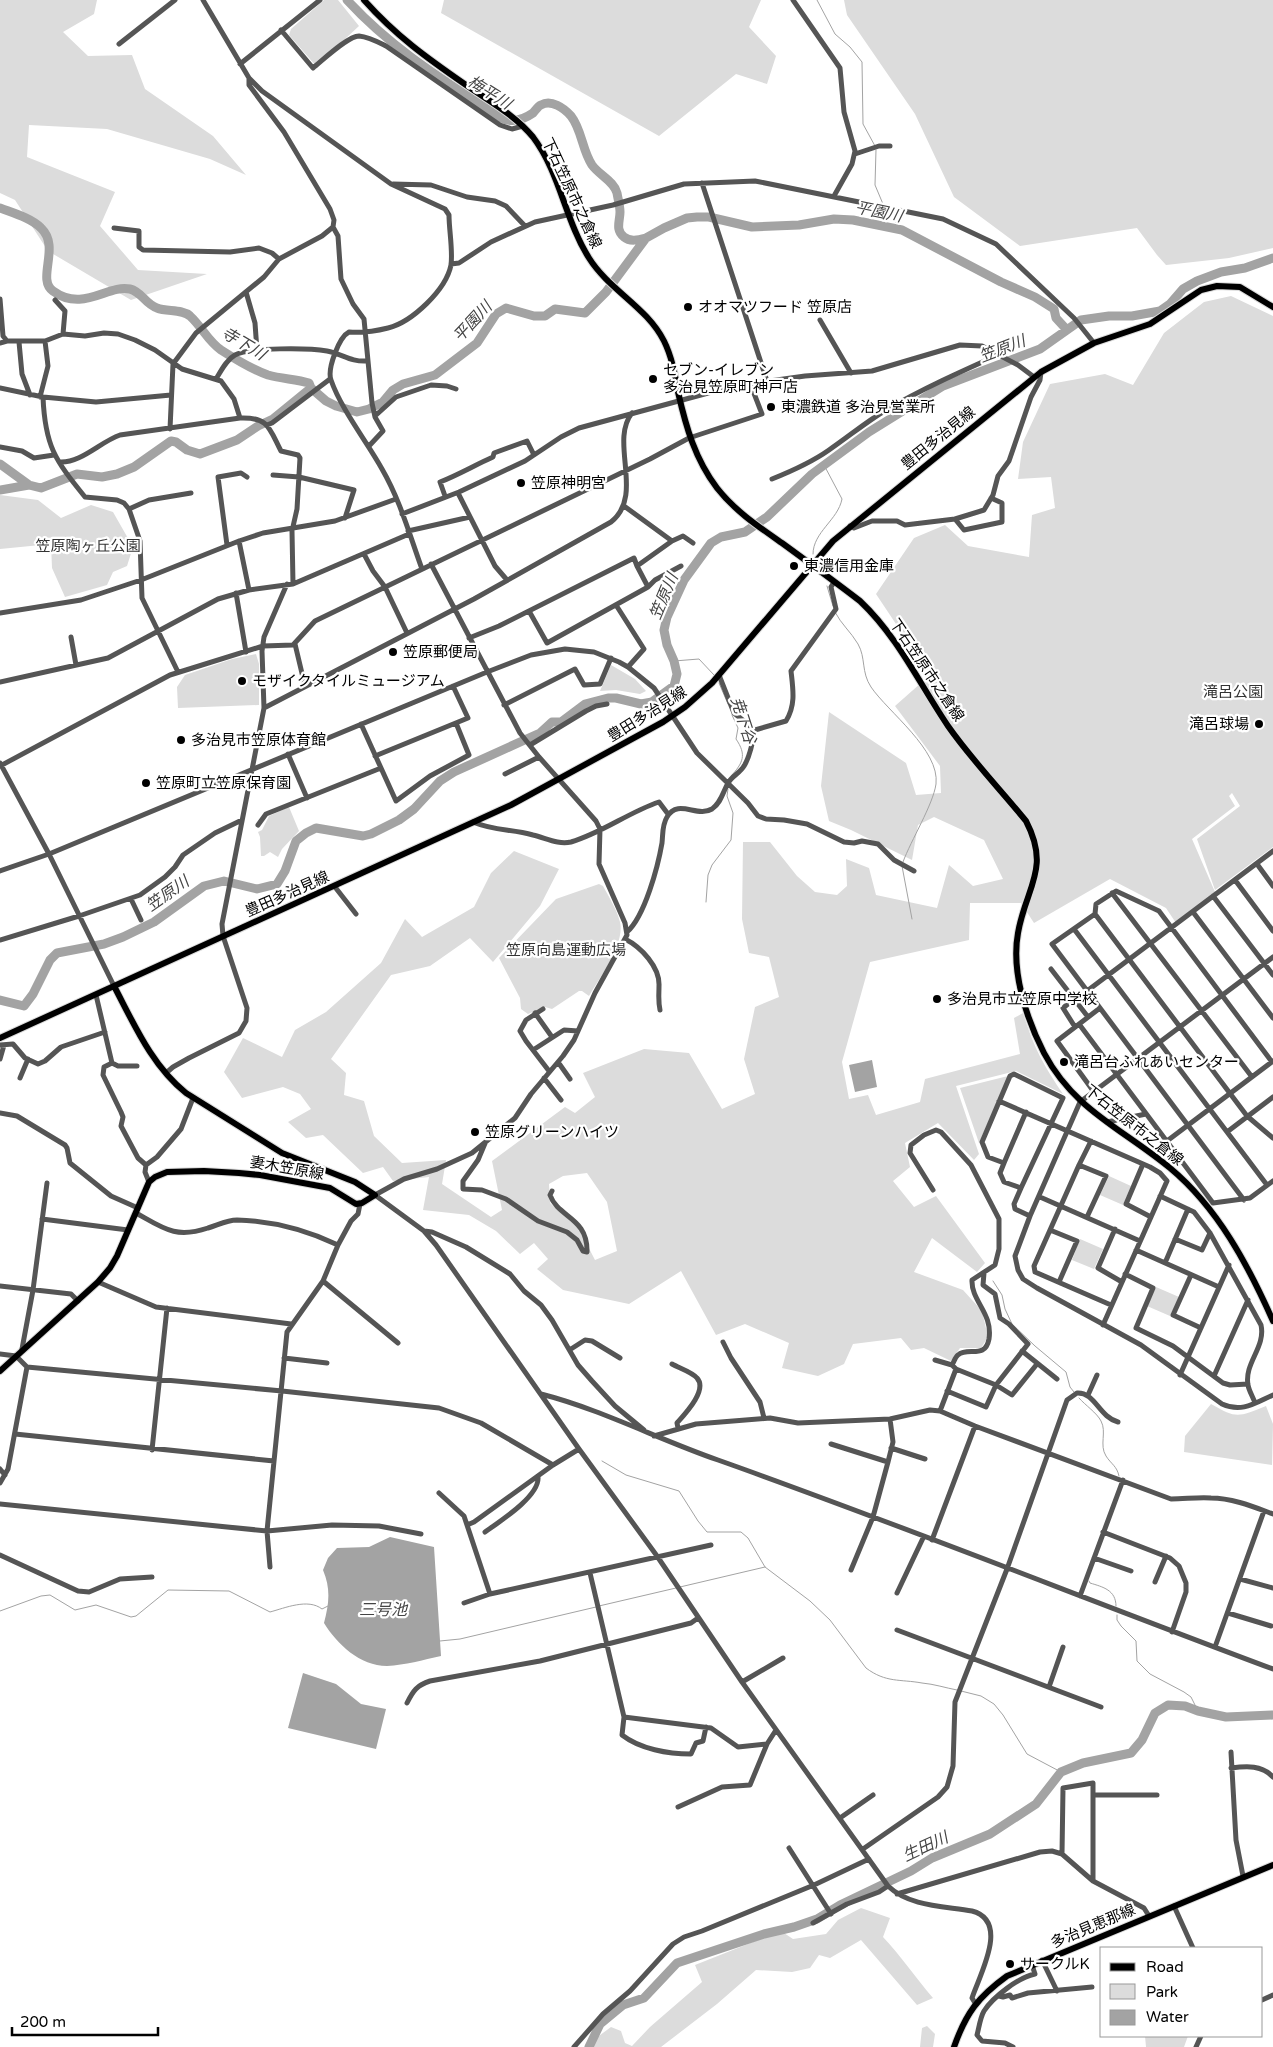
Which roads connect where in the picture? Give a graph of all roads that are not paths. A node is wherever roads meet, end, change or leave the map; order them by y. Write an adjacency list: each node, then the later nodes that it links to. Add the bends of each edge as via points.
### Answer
1 (174, 0): 7 (street)
2 (203, 0): 8 (street)
3 (320, 0): 6 (street)
4 (364, 0): 10 (main road, 下石笠原市之倉線, via 403,40)
5 (793, 0): 12 (street, via 840,68 844,112)
6 (281, 30): 8 (street); 10 (street, via 313,68 357,36 369,38 386,46 500,125 512,129)
7 (119, 44)
8 (240, 64): 9 (street)
9 (249, 78): 14 (street, via 262,91); 18 (street, via 249,85 284,132 330,209 334,220)
10 (522, 125): 16 (main road, 下石笠原市之倉線, via 542,150)
11 (890, 146): 12 (street)
12 (855, 154): 15 (street)
13 (702, 183): 15 (street, via 755,181); 16 (street, via 669,188 613,205); 44 (street)
14 (391, 184): 17 (street, via 431,185 495,201 506,206); 21 (street, via 445,209 449,215)
15 (834, 196): 33 (street, via 942,219 996,244 1074,318)
16 (567, 214): 17 (street); 51 (main road, 下石笠原市之倉線, via 588,256 661,335 671,359)
17 (526, 226): 21 (street, via 491,242 459,263)
18 (332, 227): 20 (street, via 322,236); 27 (street, via 338,236 341,279 353,304 362,314)
19 (114, 228): 20 (street, via 139,231 139,247 143,250 230,252 259,248)
20 (279, 259): 22 (street)
21 (451, 264): 27 (street, via 440,291 432,300 398,324)
22 (246, 292): 34 (street, via 255,323); 38 (street, via 205,324)
23 (0, 299): 29 (street)
24 (55, 300): 28 (street, via 65,311)
25 (1273, 307): 33 (main road, 豊田多治見線, via 1240,287 1217,286 1202,290 1150,324)
26 (820, 320): 40 (street)
27 (366, 331): 35 (street, via 349,332); 37 (street)
28 (63, 334): 30 (street); 38 (street, via 118,334 155,350)
29 (7, 341): 31 (street); 32 (street)
30 (45, 341): 31 (street); 50 (street, via 48,366)
31 (19, 342): 48 (street, via 22,374)
32 (0, 343)
33 (1094, 343): 39 (main road, 豊田多治見線)
34 (257, 351): 35 (street, via 310,349); 42 (street, via 230,358)
35 (336, 353): 37 (street, via 356,362); 43 (street)
36 (998, 355): 40 (street, via 982,346 960,345 872,371); 41 (street); 67 (street, via 901,402 857,428 829,450)
37 (368, 361): 53 (street)
38 (173, 364): 42 (street); 49 (street)
39 (1041, 372): 41 (main road, 豊田多治見線); 71 (street, via 1019,436 1009,461 998,476)
40 (851, 373): 44 (street)
41 (1034, 378): 79 (main road, 豊田多治見線)
42 (216, 379): 54 (street, via 224,384 234,399)
43 (330, 379): 55 (street); 58 (street)
44 (767, 381): 45 (street)
45 (750, 383): 51 (street); 57 (street, via 762,414)
46 (0, 388): 48 (street)
47 (456, 389): 53 (street, via 430,385 396,397)
48 (30, 395): 50 (street)
49 (171, 395): 50 (street, via 96,402); 56 (street)
50 (42, 397): 60 (street, via 44,423)
51 (680, 399): 52 (street); 57 (main road, 下石笠原市之倉線)
52 (632, 413): 61 (street, via 570,432); 63 (street, via 626,425)
53 (374, 414): 58 (street, via 382,431)
54 (240, 418): 55 (street, via 255,418); 56 (street)
55 (267, 425): 66 (street, via 282,451 300,458)
56 (170, 428): 62 (street, via 120,435 72,461)
57 (689, 438): 63 (street); 89 (main road, 下石笠原市之倉線, via 699,460 729,502)
58 (369, 446): 72 (street)
59 (0, 447): 60 (street, via 22,451 34,458)
60 (54, 455): 62 (street)
61 (534, 455): 69 (street); 70 (street, via 527,441 494,453 493,457 440,482)
62 (60, 462): 74 (street, via 85,497 120,502)
63 (625, 469): 73 (street); 82 (street)
64 (273, 475): 66 (street)
65 (247, 477): 86 (street, via 241,473 218,477)
66 (299, 477): 77 (street, via 354,490); 80 (street)
67 (772, 479)
68 (191, 493): 74 (street, via 149,500)
69 (458, 493): 70 (street); 76 (street)
70 (444, 496): 75 (street)
71 (991, 498): 78 (street, via 984,510); 78 (street, via 1002,503 1002,522 964,530)
72 (396, 499): 75 (street); 77 (street)
73 (624, 506): 83 (street); 94 (street, via 604,527)
74 (129, 509): 93 (street, via 140,541)
75 (402, 514): 81 (street)
76 (470, 517): 81 (street); 82 (street)
77 (345, 518): 80 (street)
78 (955, 518): 79 (street, via 906,525 897,521 872,520 854,528)
79 (849, 526): 89 (main road, 豊田多治見線)
80 (294, 528): 84 (street); 96 (street)
81 (409, 533): 87 (street); 92 (street)
82 (482, 539): 88 (street); 94 (street)
83 (672, 540): 85 (street, via 683,536); 90 (street)
84 (239, 541): 86 (street); 99 (street)
85 (693, 543)
86 (227, 545): 93 (street)
87 (364, 554): 96 (street); 97 (street)
88 (431, 564): 92 (street); 102 (street)
89 (812, 565): 95 (main road, 下石笠原市之倉線); 117 (main road, 豊田多治見線)
90 (637, 566): 98 (street); 103 (street, via 634,558)
91 (681, 566): 98 (street, via 654,580)
92 (422, 569): 97 (street)
93 (141, 580): 104 (street, via 81,600); 105 (street, via 142,598)
94 (507, 580): 102 (street)
95 (834, 582): 127 (street, via 831,587 835,611 791,671 794,700 786,721); 216 (main road, 下石笠原市之倉線, via 876,617 893,638 949,727 1026,821 1033,835 1037,871 1018,932 1017,974 1044,1052 1062,1082)
96 (290, 584): 99 (street); 110 (street, via 264,637)
97 (385, 587): 106 (street); 109 (street, via 315,621)
98 (648, 587): 101 (street)
99 (249, 590): 100 (street)
100 (236, 593): 105 (street, via 218,599); 111 (street)
101 (616, 605): 103 (street, via 547,643); 114 (street, via 644,649)
102 (453, 609): 106 (street); 108 (street)
103 (529, 611): 108 (street)
104 (0, 613)
105 (159, 631): 113 (street, via 108,658); 115 (street)
106 (408, 633): 119 (street)
107 (71, 637): 113 (street)
108 (469, 638): 116 (street)
109 (295, 644): 110 (street); 119 (street)
110 (263, 646): 111 (street); 123 (street)
111 (246, 652): 115 (street)
112 (611, 658): 114 (street); 116 (street, via 594,652 553,650); 122 (street, via 600,684 584,685 575,669)
113 (76, 665): 118 (street)
114 (628, 667): 124 (street, via 654,688)
115 (178, 672): 132 (street)
116 (487, 672): 120 (street); 122 (street)
117 (720, 675): 124 (main road, 豊田多治見線); 127 (street, via 734,713)
118 (0, 682)
119 (305, 686): 123 (street)
120 (453, 686): 125 (street, via 468,718); 126 (street)
121 (607, 704): 128 (street, via 586,711)
122 (504, 705): 128 (street)
123 (264, 708): 134 (street)
124 (672, 716): 136 (main road, 豊田多治見線); 137 (street, via 697,753)
125 (456, 723): 130 (street); 133 (street, via 469,755 430,776 396,801)
126 (361, 724): 129 (street); 130 (street)
127 (755, 730): 137 (street, via 744,768)
128 (530, 746): 131 (street)
129 (288, 754): 134 (street); 138 (street)
130 (375, 756): 133 (street)
131 (539, 757): 135 (street); 136 (street)
132 (0, 765): 145 (street)
133 (381, 768): 138 (street)
134 (252, 770): 140 (street); 145 (street)
135 (505, 774)
136 (558, 780): 141 (main road, 豊田多治見線); 143 (street, via 590,813)
137 (728, 784): 139 (street, via 712,809 701,812 677,808); 148 (street, via 758,816 808,824 844,842 878,844 894,860)
138 (307, 798): 142 (street, via 266,814)
139 (668, 814): 143 (street, via 659,802); 163 (street, via 645,903)
140 (242, 820): 154 (street, via 214,833 182,855 166,877); 164 (street, via 222,924)
141 (473, 822): 143 (street, via 489,829 526,833 560,842 570,842); 150 (main road, 豊田多治見線)
142 (258, 825)
143 (600, 829): 163 (street, via 599,864)
144 (1273, 851): 146 (street)
145 (49, 854): 147 (street); 158 (street)
146 (1256, 864): 149 (street); 151 (street)
147 (0, 871)
148 (914, 872)
149 (1235, 880): 153 (street); 162 (street)
150 (335, 886): 156 (street); 164 (main road, 豊田多治見線)
151 (1273, 886)
152 (1112, 893): 157 (street, via 1096,904); 160 (street, via 1116,891 1159,911); 167 (street)
153 (1213, 896): 155 (street); 170 (street)
154 (131, 899): 158 (street); 159 (street)
155 (1193, 912): 160 (street); 174 (street)
156 (356, 914)
157 (1094, 914): 161 (street); 169 (street)
158 (79, 916): 166 (street); 175 (street)
159 (141, 920)
160 (1172, 928): 167 (street); 177 (street)
161 (1074, 929): 172 (street); 176 (street, via 1052,944)
162 (1273, 931)
163 (627, 932): 165 (street)
164 (223, 936): 175 (main road, 豊田多治見線); 204 (street, via 247,1008 246,1021 239,1033 188,1058)
165 (625, 939): 182 (street, via 634,943 654,966 660,984); 189 (street)
166 (0, 940)
167 (1150, 944): 169 (street); 183 (street)
168 (1273, 957): 170 (street)
169 (1129, 959): 172 (street); 188 (street)
170 (1264, 963): 173 (street); 174 (street)
171 (1051, 969): 179 (street)
172 (1108, 975): 176 (street); 193 (street)
173 (1273, 975)
174 (1244, 979): 177 (street); 186 (street)
175 (114, 986): 178 (main road, 豊田多治見線); 204 (main road, 妻木笠原線, via 155,1060)
176 (1087, 991): 180 (street)
177 (1222, 994): 183 (street); 199 (street)
178 (96, 995): 190 (street); 192 (main road, 豊田多治見線)
179 (1074, 1000): 185 (street); 187 (street, via 1063,1008)
180 (1100, 1008): 185 (street); 196 (street)
181 (543, 1009): 184 (street)
182 (660, 1010)
183 (1201, 1010): 188 (street); 206 (street)
184 (535, 1013): 191 (street); 195 (street, via 520,1030)
185 (1088, 1017): 187 (street)
186 (1273, 1018)
187 (1077, 1025): 205 (street); 210 (street, via 1057,1041)
188 (1180, 1027): 193 (street); 211 (street)
189 (578, 1031): 191 (street, via 566,1029); 200 (street)
190 (104, 1032): 198 (street, via 61,1047 41,1063); 201 (street)
191 (552, 1037): 195 (street)
192 (0, 1038)
193 (1159, 1042): 196 (street); 217 (street)
194 (2, 1045): 197 (street); 198 (street, via 13,1044)
195 (533, 1050): 203 (street)
196 (1138, 1058): 205 (street); 224 (street)
197 (0, 1059)
198 (28, 1059): 207 (street)
199 (1272, 1061): 206 (street)
200 (558, 1062): 203 (street); 209 (street)
201 (112, 1063): 202 (street); 233 (street, via 104,1067 103,1076 123,1117 121,1126 135,1153)
202 (137, 1066)
203 (549, 1071): 208 (street)
204 (166, 1073): 213 (main road, 妻木笠原線)
205 (1116, 1074): 210 (street); 220 (street)
206 (1252, 1077): 211 (street)
207 (20, 1078)
208 (544, 1078): 214 (street); 228 (street, via 515,1118)
209 (570, 1079)
210 (1094, 1092): 216 (street)
211 (1230, 1094): 217 (street); 221 (street)
212 (1273, 1096): 221 (street)
213 (193, 1098): 233 (street, via 181,1129); 242 (main road, 妻木笠原線, via 282,1154 355,1182)
214 (561, 1100)
215 (999, 1100): 218 (street); 223 (street, via 1014,1074 1063,1098); 231 (street, via 982,1142 988,1157)
216 (1080, 1102): 222 (main road, 下石笠原市之倉線); 225 (street)
217 (1210, 1109): 224 (street); 226 (street)
218 (1026, 1112): 223 (street); 231 (street)
219 (0, 1113): 251 (street, via 17,1116 65,1145 70,1163 111,1196)
220 (1146, 1114): 222 (street); 230 (street)
221 (1247, 1116): 226 (street); 227 (street)
222 (1107, 1122): 248 (main road, 下石笠原市之倉線, via 1171,1169)
223 (1050, 1124): 225 (street); 239 (street)
224 (1188, 1126): 230 (street); 245 (street)
225 (1068, 1131): 229 (street); 244 (street)
226 (1226, 1132): 238 (street)
227 (1272, 1135)
228 (486, 1140): 241 (street, via 478,1160 463,1181 463,1189 493,1192 538,1221 567,1232 587,1252 582,1228 553,1202); 242 (street, via 465,1157 404,1179)
229 (1090, 1141): 232 (street); 234 (street)
230 (1167, 1141): 246 (street)
231 (1004, 1163): 239 (street, via 1000,1173 1004,1182)
232 (1143, 1164): 243 (street, via 1167,1181); 254 (street, via 1126,1204)
233 (146, 1165): 236 (street)
234 (1079, 1165): 249 (street); 253 (street, via 1106,1176)
235 (1273, 1181): 238 (street)
236 (149, 1182): 247 (main road, 妻木笠原線, via 167,1172 246,1173 330,1188); 251 (main road)
237 (47, 1183): 255 (street)
238 (1267, 1185): 245 (street)
239 (1021, 1188): 252 (street, via 1014,1204 1015,1210)
240 (933, 1190): 267 (street, via 910,1153 910,1145 936,1130 942,1132 972,1165 999,1219 998,1255 995,1265)
241 (552, 1191)
242 (375, 1195): 247 (main road); 259 (street)
243 (1160, 1196): 250 (street); 254 (street)
244 (1040, 1197): 249 (street); 252 (street)
245 (1244, 1200): 246 (street)
246 (1214, 1203): 248 (street)
247 (360, 1204): 263 (street, via 358,1214)
248 (1205, 1204): 281 (main road, 下石笠原市之倉線, via 1229,1238)
249 (1061, 1206): 253 (street); 258 (street)
250 (1188, 1209): 260 (street); 261 (street)
251 (137, 1210): 257 (main road); 263 (street, via 169,1231 205,1229 228,1221 268,1223 302,1230)
252 (1030, 1216): 284 (street, via 1015,1256 1023,1279)
253 (1088, 1217): 256 (street)
254 (1151, 1218): 262 (street)
255 (42, 1219): 257 (street); 276 (street)
256 (1115, 1229): 262 (street); 273 (street, via 1098,1268)
257 (128, 1230): 271 (main road, via 110,1268)
258 (1050, 1230): 272 (street, via 1034,1266 1035,1272); 272 (street, via 1077,1241)
259 (424, 1231): 289 (street, via 466,1247 510,1274 524,1292 541,1305); 312 (street)
260 (1210, 1233): 261 (street, via 1202,1250); 266 (street)
261 (1175, 1239): 265 (street)
262 (1140, 1241): 264 (street)
263 (338, 1245): 270 (street)
264 (1136, 1250): 265 (street); 268 (street)
265 (1164, 1263): 269 (street)
266 (1229, 1265): 275 (street); 277 (street)
267 (984, 1273): 290 (street, via 983,1285 994,1294 1000,1318 1028,1344); 301 (street, via 972,1280 972,1290 986,1315 990,1334 988,1342 983,1350 963,1352 957,1356)
268 (1125, 1274): 273 (street); 293 (street, via 1153,1288 1136,1328)
269 (1191, 1275): 275 (street); 285 (street, via 1173,1315)
270 (323, 1281): 283 (street); 287 (street)
271 (98, 1282): 278 (main road); 280 (street, via 156,1307)
272 (1059, 1282): 279 (street)
273 (1122, 1282): 279 (street)
274 (0, 1286): 276 (street)
275 (1219, 1288): 285 (street)
276 (33, 1290): 278 (street, via 71,1294); 288 (street)
277 (1248, 1300): 305 (street); 308 (street, via 1263,1333)
278 (78, 1301): 288 (main road)
279 (1111, 1305): 284 (street)
280 (167, 1308): 283 (street); 306 (street)
281 (1271, 1311): 282 (main road, 下石笠原市之倉線)
282 (1273, 1320)
283 (291, 1324): 294 (street)
284 (1103, 1324): 304 (street, via 1141,1345)
285 (1202, 1328): 293 (street)
286 (723, 1342): 317 (street, via 760,1402)
287 (398, 1343)
288 (22, 1349): 292 (main road)
289 (570, 1349): 295 (street, via 585,1340 592,1340); 322 (street, via 578,1365 615,1406)
290 (1022, 1352): 299 (street); 309 (street)
291 (0, 1354): 292 (street)
292 (16, 1356): 300 (street); 302 (main road)
293 (1188, 1357): 304 (street); 305 (street)
294 (284, 1358): 297 (street); 310 (street)
295 (620, 1358)
296 (935, 1360): 301 (street)
297 (327, 1362)
298 (672, 1364): 321 (street, via 696,1377 700,1384 688,1412 677,1423)
299 (1037, 1364): 307 (street); 309 (street, via 1012,1395)
300 (27, 1367): 306 (street); 323 (street)
301 (954, 1367): 309 (street); 311 (street)
302 (0, 1370)
303 (1097, 1375): 313 (street)
304 (1180, 1375): 315 (street, via 1232,1408 1244,1409)
305 (1214, 1376): 308 (street, via 1230,1385)
306 (160, 1380): 310 (street); 328 (street)
307 (1057, 1380)
308 (1248, 1384): 315 (street)
309 (996, 1385): 311 (street, via 986,1407)
310 (282, 1391): 331 (street); 333 (street, via 452,1411 481,1423)
311 (947, 1391): 316 (street)
312 (541, 1394): 322 (street); 327 (street)
313 (1088, 1395): 319 (street, via 1109,1419); 329 (street, via 1077,1393 1067,1400)
314 (1273, 1395): 315 (street)
315 (1256, 1403)
316 (940, 1411): 318 (street, via 930,1410); 320 (street)
317 (764, 1418): 318 (street, via 798,1423); 321 (street)
318 (890, 1419): 326 (street)
319 (1118, 1422)
320 (974, 1426): 329 (street); 350 (street)
321 (678, 1428): 324 (street)
322 (647, 1433): 324 (street)
323 (15, 1434): 328 (street); 335 (street)
324 (654, 1436): 343 (street)
325 (831, 1444): 332 (street)
326 (891, 1448): 330 (street); 332 (street)
327 (579, 1449): 333 (street); 353 (street)
328 (152, 1450): 331 (street)
329 (1048, 1452): 337 (street); 357 (street)
330 (925, 1459)
331 (274, 1461): 345 (street)
332 (888, 1462): 343 (street)
333 (553, 1465): 336 (street)
334 (0, 1469): 335 (street)
335 (5, 1476): 338 (street)
336 (538, 1477): 344 (street); 346 (street, via 539,1482 526,1501)
337 (1123, 1480): 341 (street, via 1171,1499 1211,1498); 347 (street)
338 (0, 1483)
339 (439, 1493): 344 (street, via 464,1516)
340 (0, 1504): 345 (street)
341 (1264, 1511): 342 (street); 362 (street)
342 (1273, 1514)
343 (873, 1518): 349 (street); 358 (street)
344 (467, 1525): 366 (street)
345 (267, 1531): 348 (street, via 332,1525 370,1526); 356 (street)
346 (485, 1532)
347 (1103, 1532): 354 (street); 355 (street)
348 (421, 1534)
349 (924, 1536): 350 (street); 365 (street)
350 (932, 1540): 357 (street)
351 (711, 1545): 353 (street)
352 (0, 1555): 361 (street, via 78,1591 89,1592 120,1579)
353 (657, 1556): 360 (street); 370 (street)
354 (1166, 1556): 363 (street); 373 (street, via 1174,1560 1186,1583)
355 (1094, 1558): 359 (street); 367 (street)
356 (270, 1567)
357 (1007, 1569): 367 (street); 378 (street)
358 (852, 1570)
359 (1131, 1571)
360 (590, 1573): 366 (street); 374 (street)
361 (152, 1577)
362 (1240, 1579): 364 (street); 369 (street)
363 (1155, 1582)
364 (1273, 1588)
365 (897, 1593)
366 (490, 1594): 368 (street)
367 (1080, 1596): 373 (street)
368 (464, 1603)
369 (1228, 1613): 371 (street); 376 (street)
370 (698, 1618): 374 (street, via 691,1623); 380 (street)
371 (1271, 1626)
372 (897, 1630): 378 (street)
373 (1172, 1632): 376 (street)
374 (606, 1643): 382 (street, via 540,1661 430,1681 414,1690); 384 (street)
375 (1064, 1647): 381 (street)
376 (1216, 1648): 379 (street)
377 (783, 1658): 380 (street)
378 (972, 1658): 381 (street); 397 (street, via 955,1702 954,1766 947,1787 938,1798)
379 (1273, 1669)
380 (742, 1682): 386 (street)
381 (1049, 1687): 383 (street)
382 (407, 1703)
383 (1101, 1707)
384 (624, 1717): 385 (street); 385 (street, via 622,1735 631,1742 675,1754 690,1754 696,1743 703,1741)
385 (706, 1727): 387 (street, via 738,1747)
386 (776, 1730): 387 (street); 395 (street)
387 (767, 1744): 394 (street, via 750,1785 722,1787)
388 (1230, 1752): 389 (street)
389 (1232, 1768): 390 (street, via 1250,1766); 401 (street, via 1236,1840)
390 (1273, 1777)
391 (873, 1795): 395 (street)
392 (1093, 1795): 393 (street); 398 (street, via 1093,1783 1063,1788); 402 (street)
393 (1157, 1795)
394 (678, 1807)
395 (840, 1818): 397 (street)
396 (789, 1848): 403 (street)
397 (863, 1849): 399 (street)
398 (1062, 1854): 402 (street); 405 (street, via 1040,1852)
399 (869, 1859): 403 (street); 404 (street)
400 (1273, 1865): 401 (main road, 多治見恵那線)
401 (1243, 1876): 406 (main road, 多治見恵那線)
402 (1093, 1880): 408 (street, via 1144,1908)
403 (814, 1885): 407 (street); 417 (street, via 673,1944)
404 (888, 1886): 405 (street); 407 (street)
405 (896, 1894): 416 (street, via 916,1902 980,1913 986,1919 992,1935 972,1998)
406 (1174, 1906): 408 (main road, 多治見恵那線); 410 (street)
407 (831, 1914): 409 (street)
408 (1149, 1916): 411 (main road, 多治見恵那線)
409 (813, 1923)
410 (1193, 1947)
411 (1042, 1960): 412 (main road, 多治見恵那線); 414 (street)
412 (1032, 1965): 415 (street, via 1035,1974 1015,1982); 416 (main road, 多治見恵那線, via 1006,1976)
413 (1092, 1987): 414 (street)
414 (1057, 1991): 415 (street, via 1012,1998 1010,1995)
415 (999, 1996): 419 (street, via 984,2012 977,2035 982,2041)
416 (975, 2003): 418 (main road, 多治見恵那線)
417 (574, 2047)
418 (954, 2047)
419 (1013, 2047)

